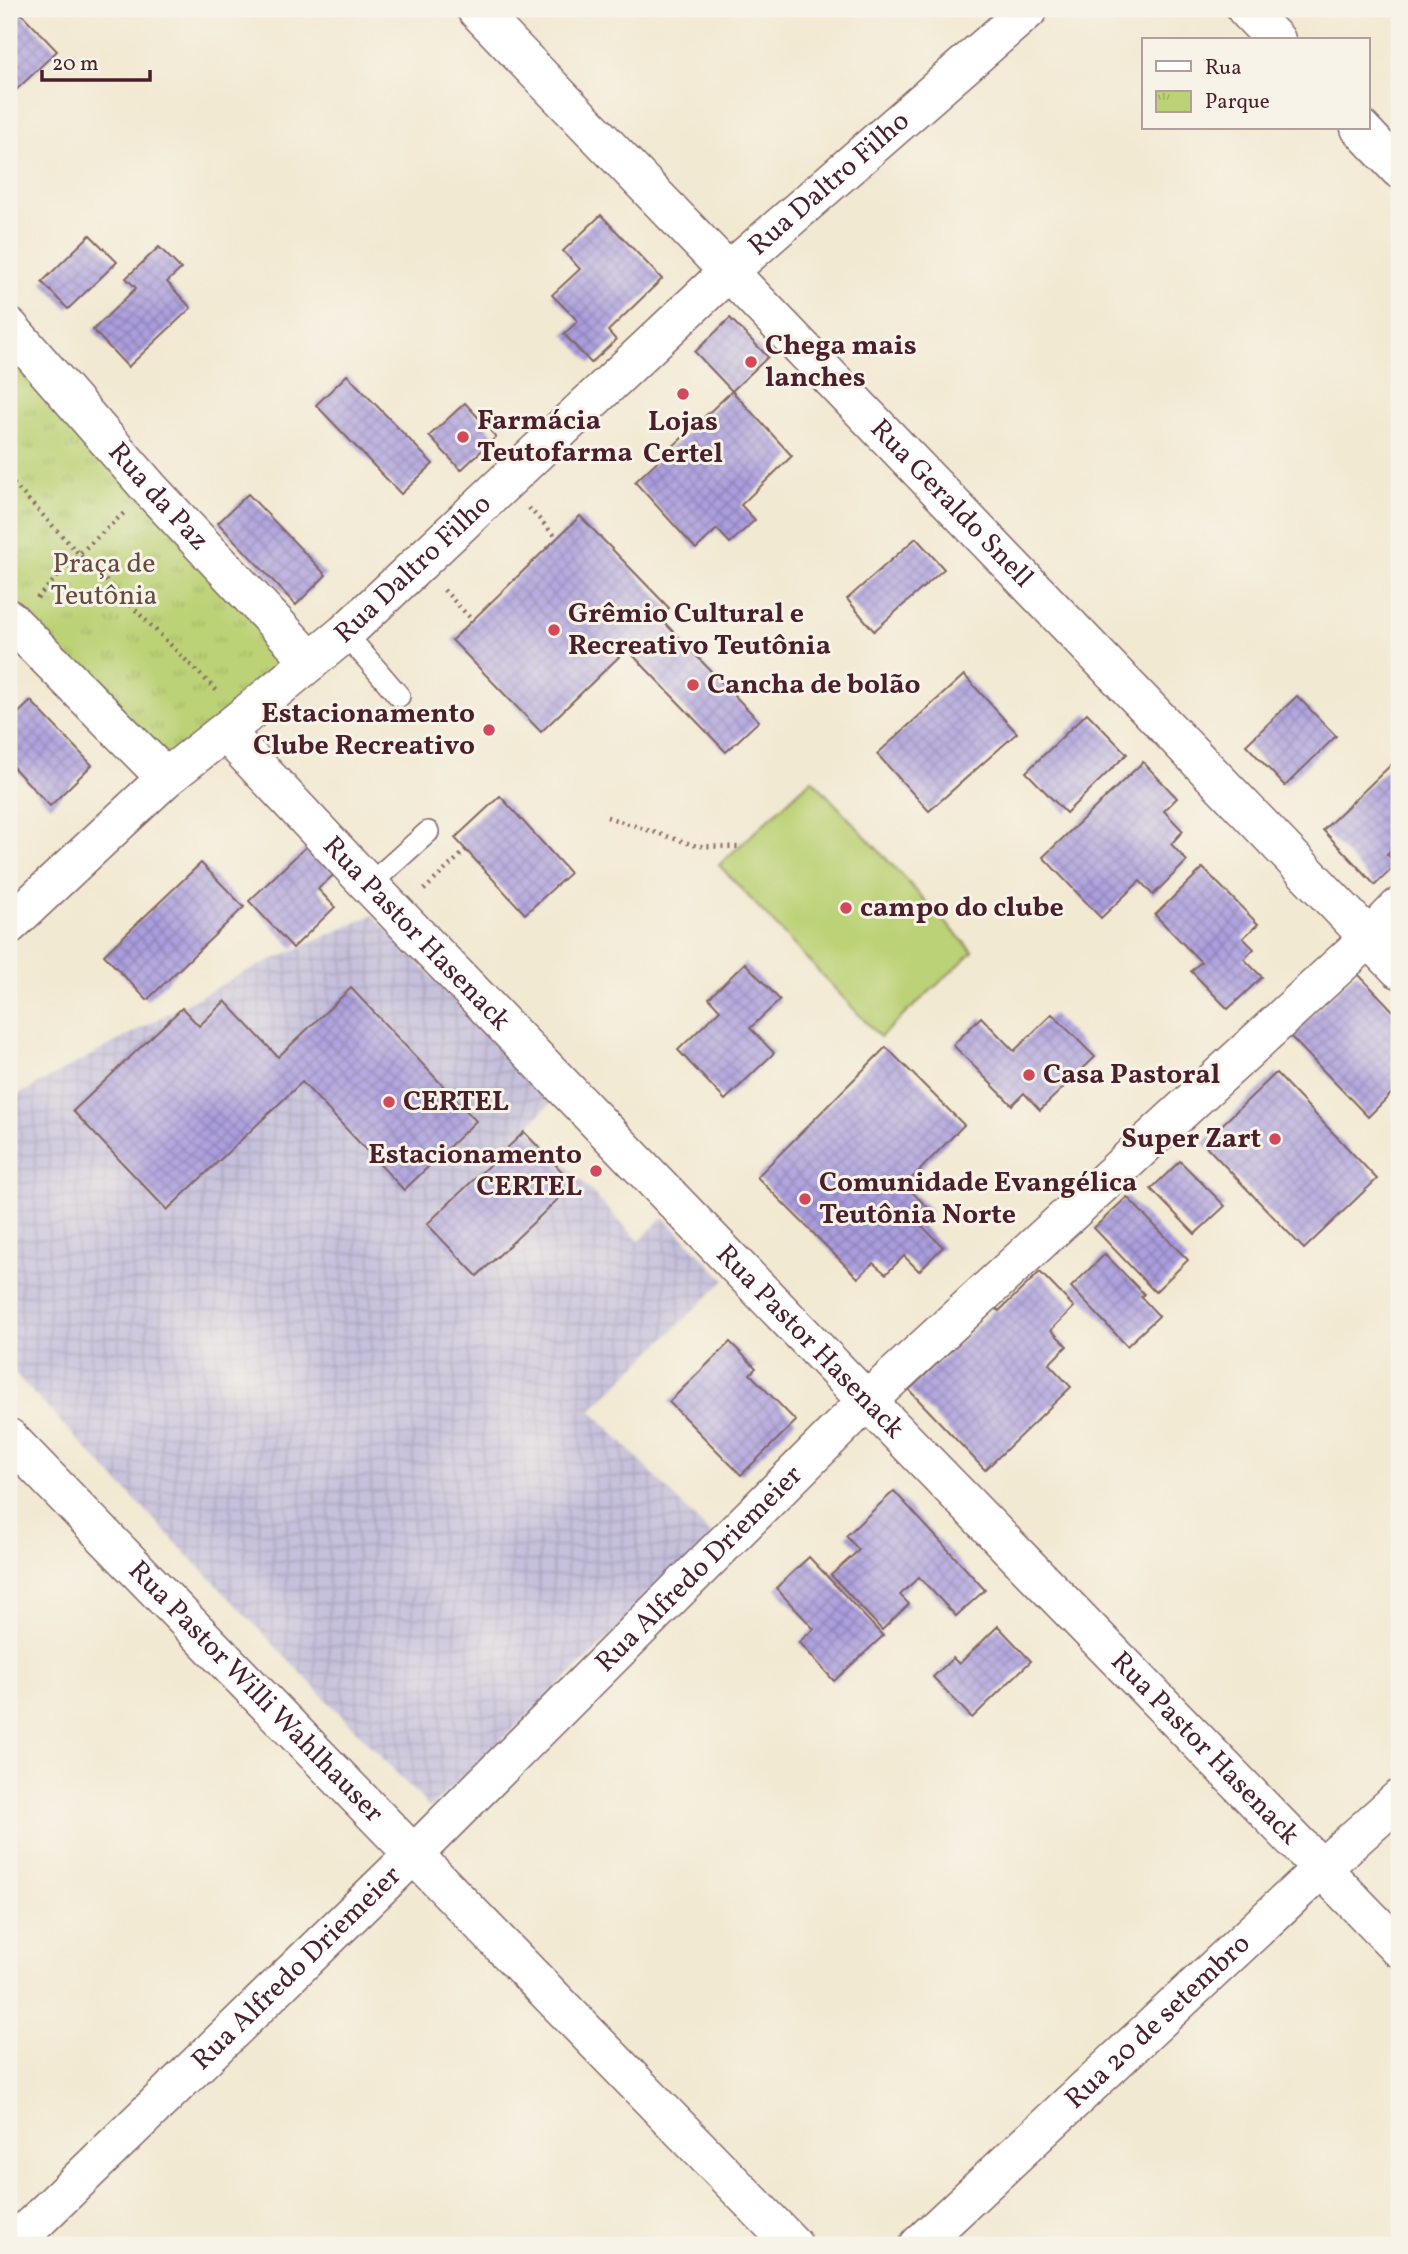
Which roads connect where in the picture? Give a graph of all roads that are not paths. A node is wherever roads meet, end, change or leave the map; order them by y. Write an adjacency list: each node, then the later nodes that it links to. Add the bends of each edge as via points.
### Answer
1 (476, 9): 7 (street, Rua Geraldo Snell)
2 (1029, 9): 7 (street, Rua Daltro Filho)
3 (1246, 9): 4 (street)
4 (1274, 38)
5 (1362, 130): 6 (street)
6 (1399, 169)
7 (728, 272): 10 (street, Rua Daltro Filho); 19 (street, Rua Geraldo Snell)
8 (9, 327): 11 (street, Rua da Paz, via 150,489)
9 (11, 621): 14 (street)
10 (345, 633): 11 (street, Rua Daltro Filho); 12 (lane)
11 (311, 661): 13 (street, Rua Daltro Filho)
12 (399, 695)
13 (234, 725): 14 (street, Rua Daltro Filho); 16 (street, Rua Pastor Hasenack)
14 (166, 778): 18 (street, Rua Daltro Filho)
15 (428, 832): 16 (lane)
16 (369, 884): 21 (street, Rua Pastor Hasenack)
17 (1399, 907): 19 (street, Rua Alfredo Driemeier)
18 (9, 925)
19 (1369, 938): 20 (street, Rua Geraldo Snell); 21 (street, Rua Alfredo Driemeier)
20 (1399, 969)
21 (867, 1401): 24 (street, Rua Alfredo Driemeier); 25 (street, Rua Pastor Hasenack)
22 (9, 1438): 24 (street, Rua Pastor Willi Wahlhauser)
23 (1399, 1799): 25 (street, Rua 20 de setembro)
24 (414, 1854): 27 (street, Rua Alfredo Driemeier); 28 (street, Rua Pastor Willi Wahlhauser)
25 (1323, 1867): 26 (street, Rua Pastor Hasenack); 29 (street, Rua 20 de setembro)
26 (1399, 1948)
27 (12, 2245)
28 (793, 2245)
29 (919, 2245)

